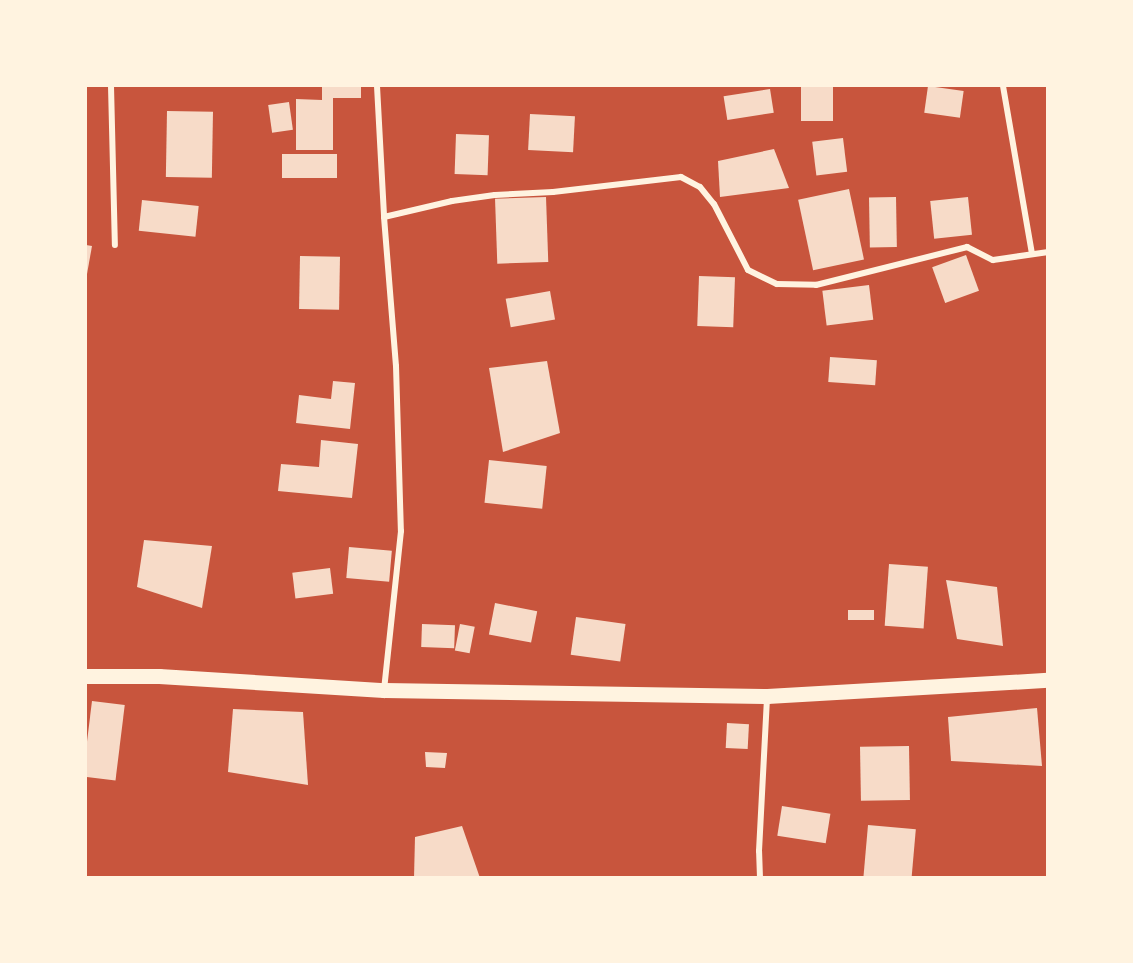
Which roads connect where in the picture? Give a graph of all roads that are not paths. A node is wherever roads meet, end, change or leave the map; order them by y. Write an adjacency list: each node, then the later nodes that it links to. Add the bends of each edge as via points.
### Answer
1 (111, 86): 5 (street)
2 (377, 86): 4 (street)
3 (1003, 86): 7 (street)
4 (384, 218): 7 (street, via 495,195 681,177 700,187 714,204 748,270 777,284 816,285 968,248 993,260); 10 (street, via 396,366 401,531)
5 (115, 245)
6 (1047, 252): 7 (street)
7 (1032, 254)
8 (86, 676): 10 (main road, via 159,676)
9 (1047, 680): 11 (main road)
10 (384, 690): 11 (main road)
11 (767, 696): 12 (street)
12 (760, 878)

